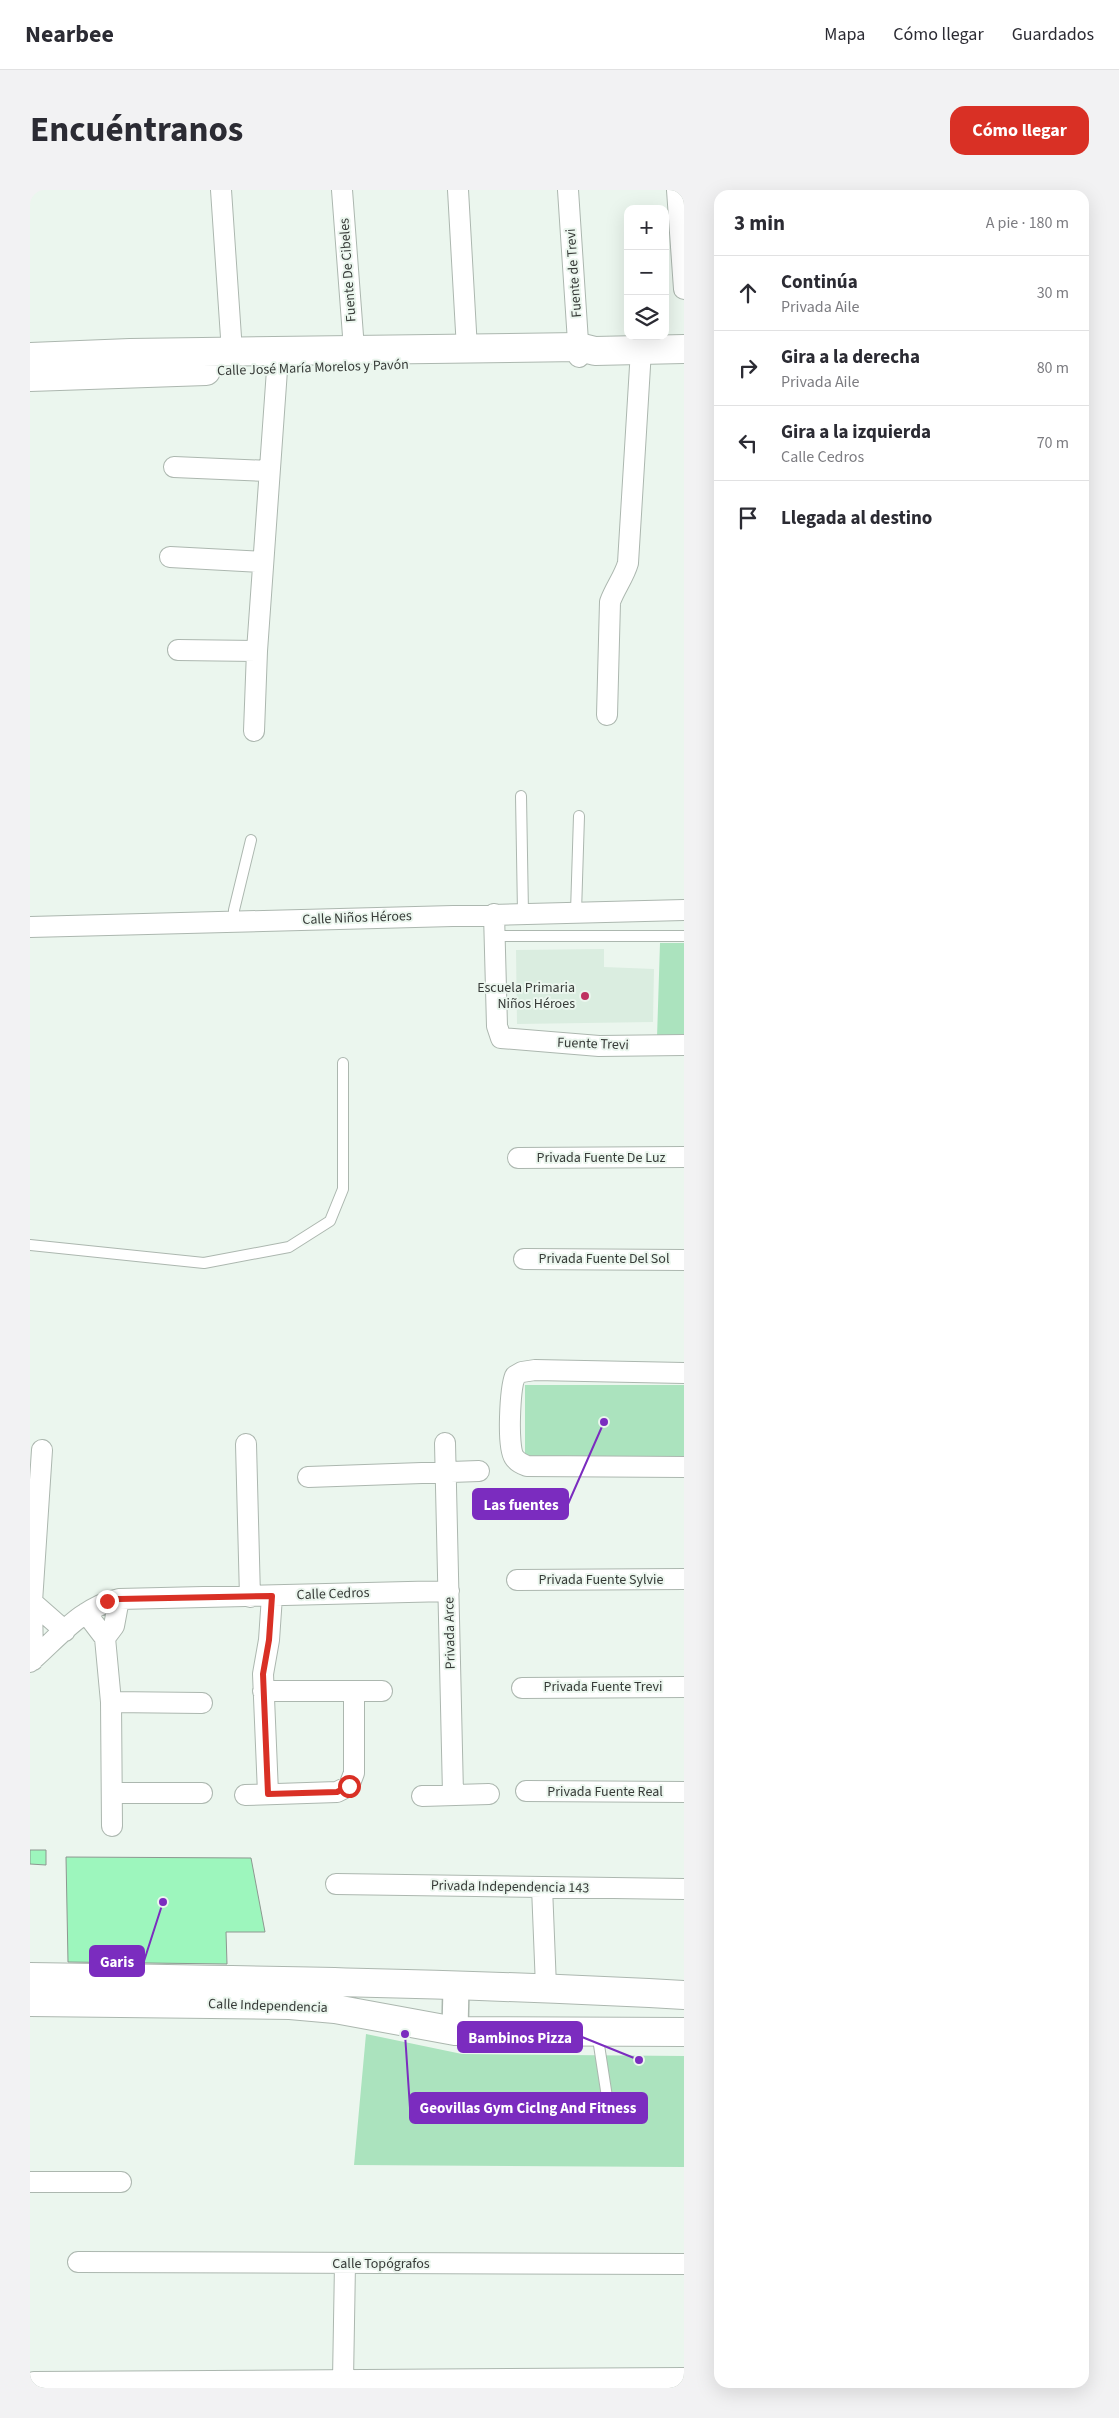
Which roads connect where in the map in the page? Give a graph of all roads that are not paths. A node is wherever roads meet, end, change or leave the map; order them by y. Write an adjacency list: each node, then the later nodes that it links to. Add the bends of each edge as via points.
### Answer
1 (221, 190): 11 (street)
2 (342, 190): 7 (street, Fuente De Cibeles)
3 (458, 190): 8 (street)
4 (568, 190): 12 (street, Fuente de Trevi)
5 (677, 190): 6 (street)
6 (684, 289)
7 (354, 349): 8 (main road, Calle José María Morelos y Pavón); 11 (main road, Calle José María Morelos y Pavón)
8 (467, 349): 12 (main road, Calle José María Morelos y Pavón)
9 (684, 349): 10 (main road, Calle José María Morelos y Pavón)
10 (641, 350): 12 (main road, Calle José María Morelos y Pavón); 22 (street, via 628,563 610,602)
11 (232, 352): 13 (main road, Calle José María Morelos y Pavón)
12 (584, 352): 14 (main road, Calle José María Morelos y Pavón, via 527,362)
13 (30, 357)
14 (278, 370): 15 (main road, Calle José María Morelos y Pavón); 17 (street)
15 (30, 377)
16 (174, 467): 17 (street)
17 (269, 472): 19 (street)
18 (170, 557): 19 (street)
19 (263, 562): 21 (street)
20 (178, 650): 21 (street)
21 (257, 651): 23 (street)
22 (607, 714)
23 (254, 731)
24 (521, 796): 29 (lane)
25 (580, 816): 28 (lane)
26 (251, 840): 31 (lane)
27 (684, 910): 28 (street, Calle Niños Héroes)
28 (576, 912): 29 (street, Calle Niños Héroes)
29 (523, 913): 30 (street, Calle Niños Héroes)
30 (494, 914): 31 (street, Calle Niños Héroes); 33 (street)
31 (234, 921): 32 (street, Calle Niños Héroes)
32 (30, 927)
33 (495, 936): 34 (lane); 35 (street, Fuente Trevi, via 497,1026 501,1038 599,1046)
34 (684, 936)
35 (684, 1045)
36 (343, 1063): 39 (lane, via 343,1189 330,1221 288,1247 204,1263)
37 (684, 1157): 38 (street, Privada Fuente De Luz)
38 (518, 1158)
39 (30, 1245)
40 (524, 1259): 41 (street, Privada Fuente Del Sol)
41 (684, 1260)
42 (684, 1373): 46 (street, via 535,1370 514,1376 510,1398 512,1450 514,1458 527,1466)
43 (445, 1443): 48 (street, Privada Arce)
44 (246, 1444): 53 (street)
45 (42, 1450): 56 (street)
46 (684, 1467)
47 (478, 1471): 48 (street)
48 (444, 1472): 49 (street); 52 (street, Privada Arce)
49 (308, 1477)
50 (684, 1579): 51 (street, Privada Fuente Sylvie)
51 (517, 1580)
52 (449, 1591): 54 (street, Calle Cedros); 73 (street, Privada Arce)
53 (250, 1596): 54 (street, Calle Cedros); 55 (street, Calle Cedros)
54 (272, 1596): 63 (street)
55 (119, 1599): 57 (street, Calle Cedros, via 96,1606); 59 (street, via 114,1626)
56 (32, 1602): 58 (street); 60 (street)
57 (86, 1613): 58 (street, Calle Cedros); 59 (street)
58 (65, 1631): 60 (street, Calle Cedros)
59 (105, 1638): 66 (street)
60 (31, 1661)
61 (684, 1687): 62 (street, Privada Fuente Trevi)
62 (522, 1688)
63 (263, 1691): 65 (street); 72 (street)
64 (382, 1691): 65 (street)
65 (354, 1692): 72 (street, via 354,1773 349,1786 337,1792)
66 (111, 1702): 67 (street); 70 (street)
67 (202, 1703)
68 (526, 1791): 69 (street, Privada Fuente Real)
69 (684, 1792)
70 (112, 1793): 71 (street); 77 (street)
71 (202, 1793)
72 (268, 1794): 75 (street)
73 (453, 1794): 74 (street); 76 (street)
74 (489, 1794)
75 (245, 1795)
76 (422, 1796)
77 (112, 1826)
78 (336, 1884): 79 (street, Privada Independencia 143)
79 (542, 1887): 80 (street, Privada Independencia 143); 83 (street)
80 (684, 1889)
81 (30, 1977): 82 (main road, Calle Independencia, via 344,1981)
82 (456, 1986): 83 (main road, Calle Independencia); 86 (street)
83 (546, 1987): 84 (main road, Calle Independencia)
84 (684, 1995)
85 (30, 2002): 86 (main road, Calle Independencia, via 335,2008)
86 (455, 2031): 87 (main road, Calle Independencia)
87 (597, 2032): 88 (main road, Calle Independencia); 89 (lane)
88 (684, 2032)
89 (607, 2097)
90 (30, 2182): 91 (street)
91 (120, 2182)
92 (78, 2262): 93 (street, Calle Topógrafos)
93 (345, 2264): 94 (street, Calle Topógrafos); 97 (street)
94 (684, 2264)
95 (32, 2378): 99 (street)
96 (684, 2378): 98 (street)
97 (343, 2380): 98 (street); 99 (street)
98 (522, 2383)
99 (322, 2384)

